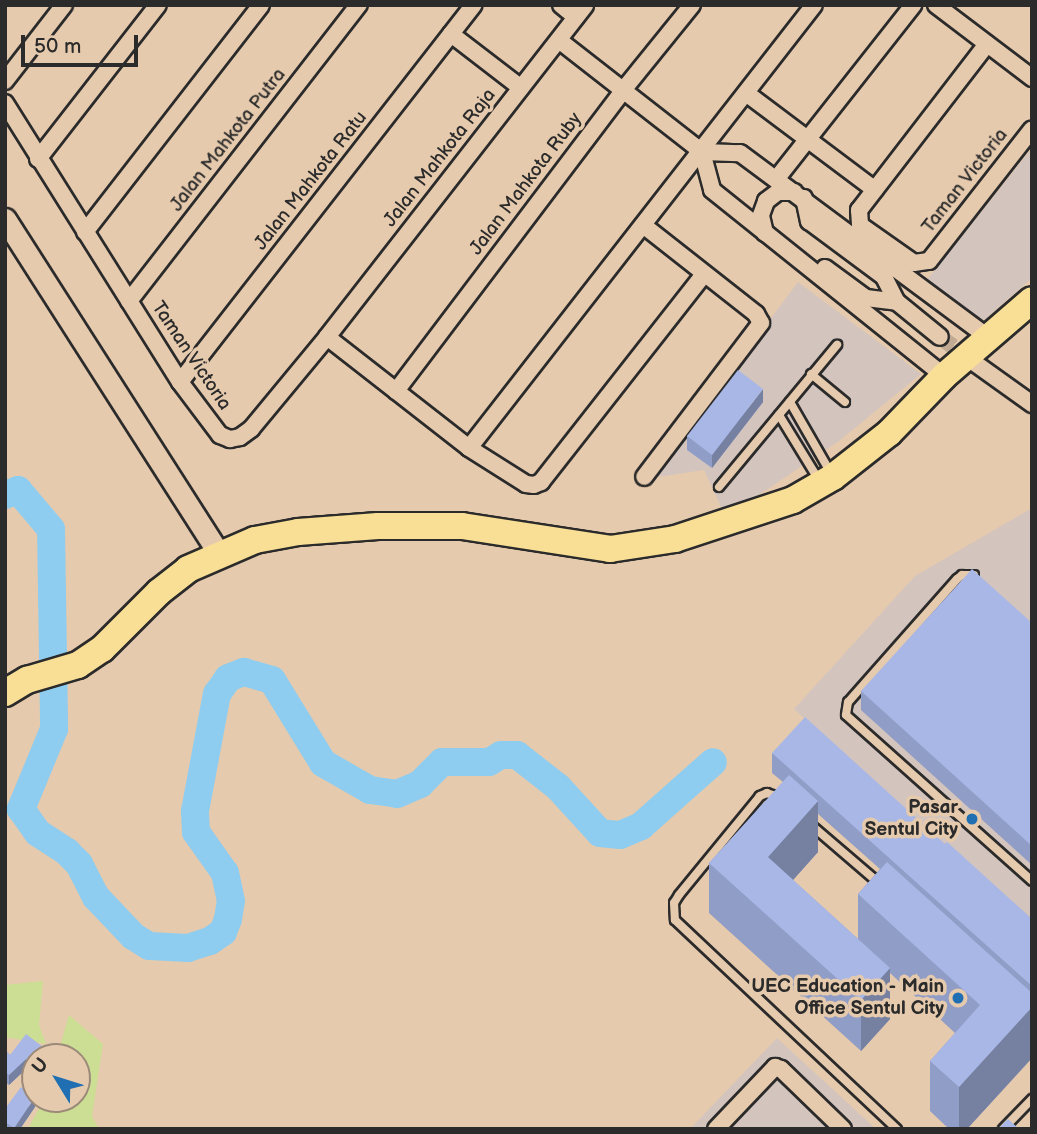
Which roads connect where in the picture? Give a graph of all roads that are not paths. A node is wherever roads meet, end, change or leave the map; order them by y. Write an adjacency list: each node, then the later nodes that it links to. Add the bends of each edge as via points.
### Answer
1 (64, 5): 16 (street)
2 (158, 5): 24 (street)
3 (261, 5): 30 (street)
4 (359, 5): 34 (street, Jalan Mahkota Putra)
5 (474, 5): 12 (street, Jalan Mahkota Ratu)
6 (561, 5): 11 (street)
7 (692, 5): 18 (street, Jalan Mahkota Ruby)
8 (814, 5): 19 (street)
9 (913, 5): 22 (street)
10 (936, 5): 14 (street)
11 (581, 11): 13 (street, Jalan Mahkota Raja)
12 (451, 34): 17 (street); 43 (street, Jalan Mahkota Ratu)
13 (560, 41): 17 (street, Jalan Mahkota Raja); 18 (street)
14 (987, 44): 15 (street); 26 (street, Taman Victoria)
15 (1032, 78)
16 (5, 81)
17 (521, 88): 36 (street, Jalan Mahkota Raja)
18 (624, 89): 23 (street); 44 (street, Jalan Mahkota Ruby)
19 (746, 93): 22 (street); 23 (street)
20 (5, 103): 24 (street, Taman Victoria)
21 (1032, 129): 26 (street, Taman Victoria, via 934,257 923,264 914,264 860,225 859,211)
22 (808, 140): 25 (street); 26 (street)
23 (702, 152): 27 (street, via 740,152); 29 (street); 31 (street, via 712,190)
24 (38, 159): 30 (street, Taman Victoria)
25 (781, 173)
26 (874, 190)
27 (799, 195): 31 (street, via 778,192 766,201 761,215); 35 (street, via 809,221 884,277); 38 (street)
28 (5, 219): 53 (street)
29 (643, 225): 32 (street); 49 (street)
30 (85, 232): 34 (street, Taman Victoria)
31 (769, 237): 35 (street, via 790,243 866,298); 42 (street)
32 (704, 274): 49 (street, via 541,482 526,484); 50 (street, via 756,314 761,323)
33 (1032, 300): 38 (main road)
34 (129, 301): 43 (street, Taman Victoria)
35 (897, 302): 37 (street)
36 (327, 337): 43 (street, Taman Victoria, via 240,438 220,435); 44 (street)
37 (940, 337)
38 (988, 337): 42 (main road)
39 (837, 345): 41 (lane)
40 (976, 363): 47 (street)
41 (811, 374): 45 (lane); 46 (lane)
42 (944, 376): 51 (main road, via 889,433)
43 (180, 382)
44 (396, 391): 49 (street)
45 (790, 402): 48 (lane); 51 (lane)
46 (845, 402)
47 (1032, 404)
48 (779, 415): 51 (lane); 52 (lane)
49 (468, 448)
50 (644, 477)
51 (827, 481): 53 (main road, via 746,518 675,539 610,549 462,526 378,526 298,532)
52 (719, 488)
53 (219, 553): 55 (main road, via 187,569 102,649 78,665)
54 (984, 584): 58 (lane, via 969,574 957,579 848,702 846,715)
55 (16, 687)
56 (790, 806): 63 (lane, via 774,793 760,796 679,895 674,903 675,920)
57 (801, 815): 59 (lane)
58 (1032, 881)
59 (885, 889)
60 (1030, 1105): 64 (lane)
61 (716, 1129): 62 (street, via 775,1068)
62 (843, 1129)
63 (897, 1129)
64 (1003, 1129)

